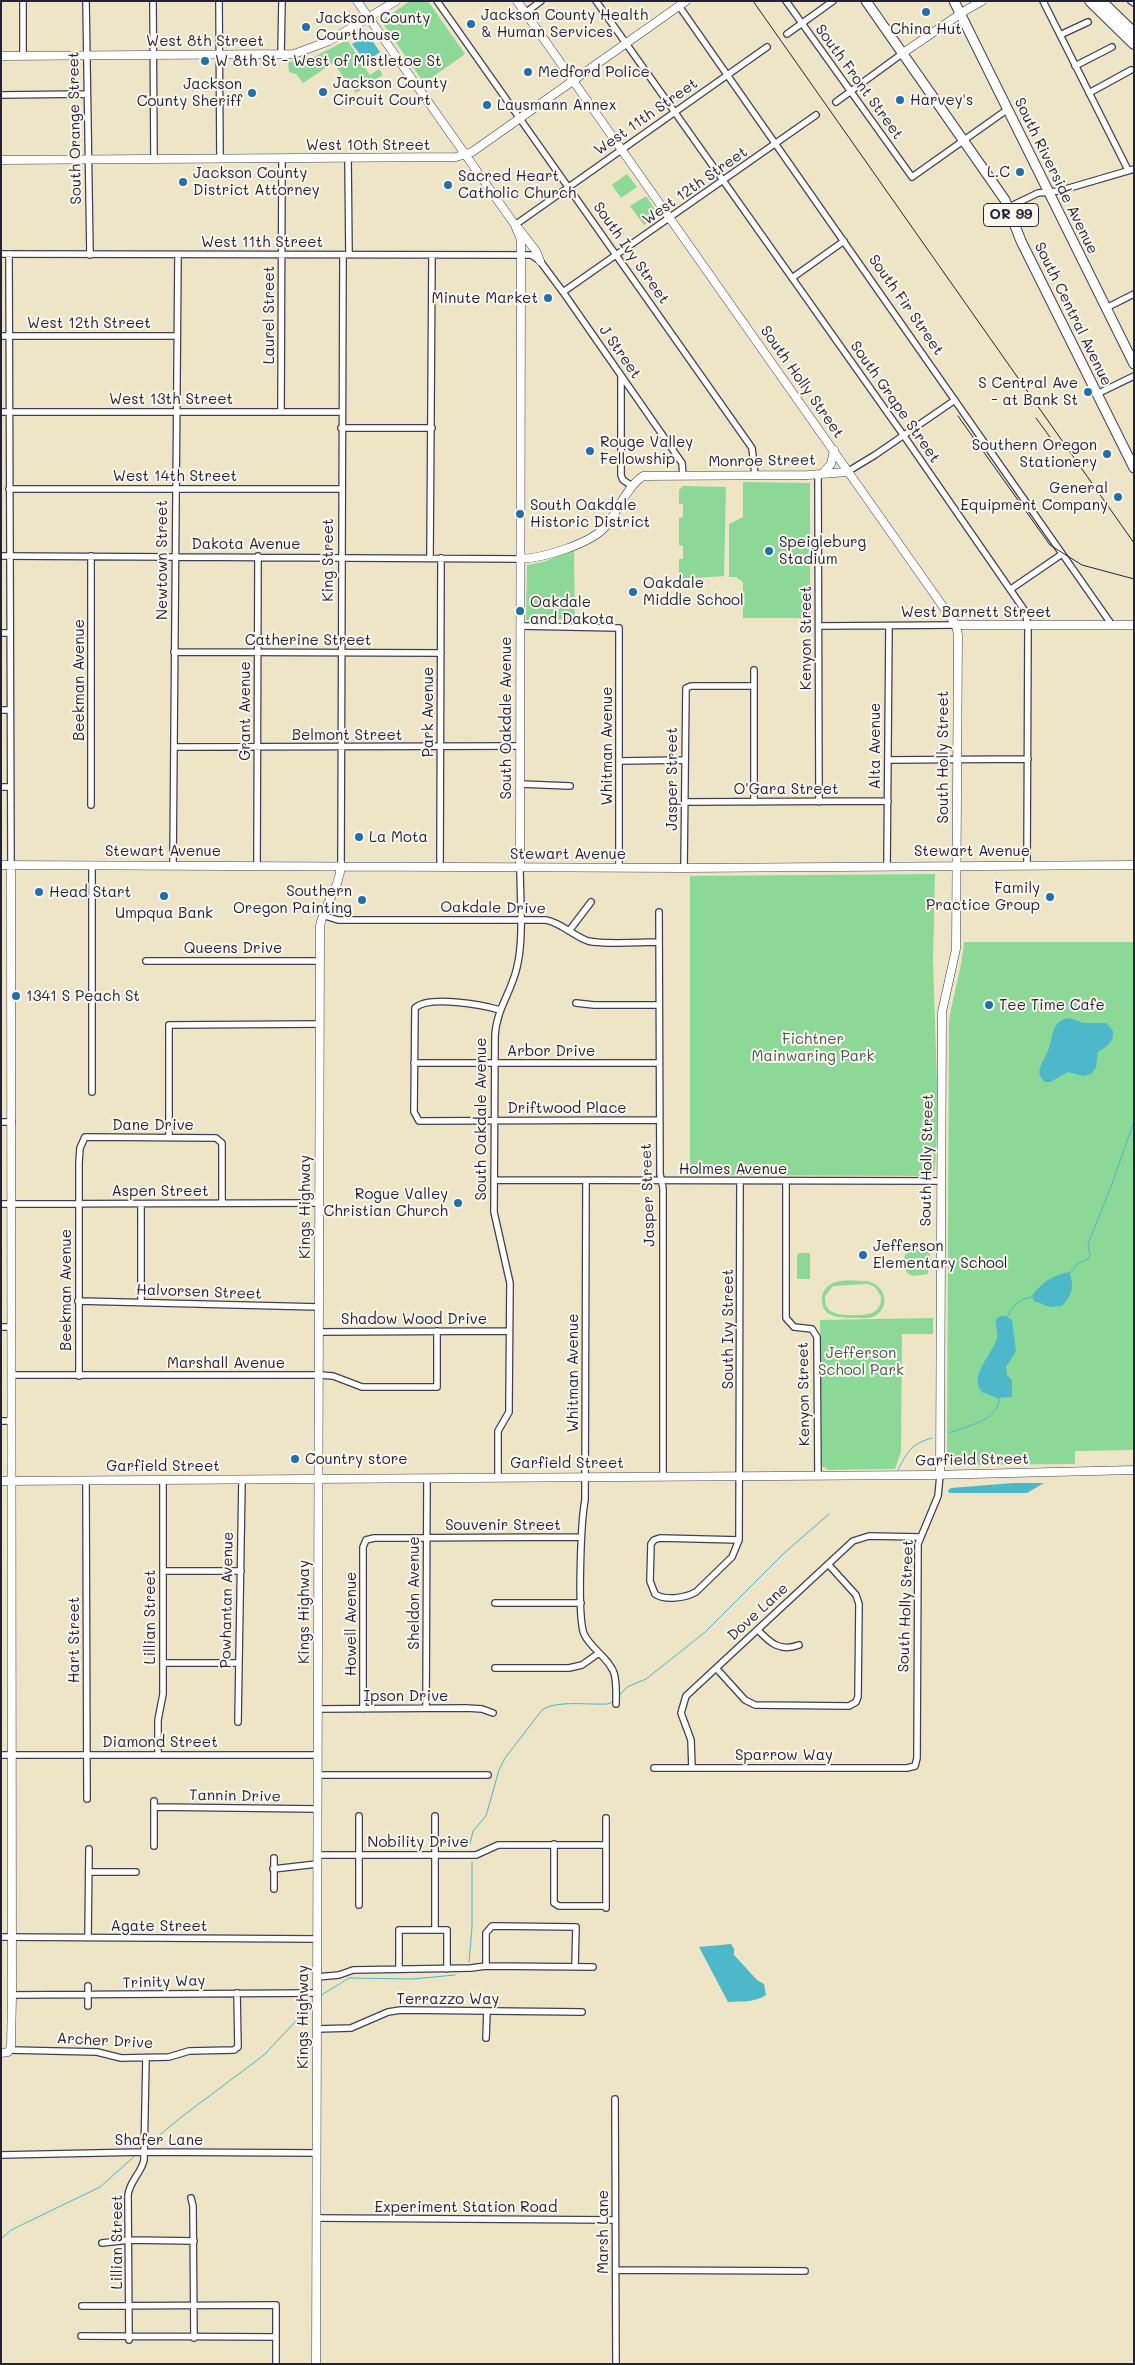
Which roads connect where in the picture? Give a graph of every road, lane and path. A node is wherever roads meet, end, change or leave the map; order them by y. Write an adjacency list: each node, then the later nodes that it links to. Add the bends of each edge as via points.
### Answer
1 (23, 1): 39 (street)
2 (86, 1): 40 (street, South Orange Street)
3 (152, 1): 36 (street)
4 (219, 1): 37 (street)
5 (282, 1): 35 (street)
6 (357, 1): 24 (street, South Oakdale Avenue)
7 (396, 1): 24 (street, West 8th Street)
8 (437, 1): 53 (street, South Ivy Street)
9 (517, 1): 22 (street, South Holly Street)
10 (541, 1): 22 (street)
11 (596, 1): 31 (street, South Grape Street)
12 (686, 1): 21 (street, West 10th Street)
13 (786, 1): 26 (street, South Front Street)
14 (833, 1): 26 (street)
15 (866, 1): 34 (main road, South Central Avenue / OR 99)
16 (954, 1): 23 (main road, South Riverside Avenue / OR 99)
17 (982, 1): 23 (street)
18 (1043, 1): 29 (street)
19 (1090, 1): 30 (highway)
20 (1101, 1): 27 (highway)
21 (678, 4): 31 (street, West 10th Street); 43 (street, South Fir Street)
22 (524, 12): 44 (street, South Holly Street)
23 (961, 13): 34 (street); 50 (main road, South Riverside Avenue / OR 99)
24 (369, 18): 35 (street, West 8th Street, via 307,51); 57 (street, South Oakdale Avenue)
25 (1088, 22): 29 (street)
26 (801, 23): 28 (street); 45 (street, South Front Street)
27 (1134, 33)
28 (786, 34)
29 (1060, 35): 41 (street)
30 (1134, 44)
31 (626, 45): 44 (street, West 10th Street); 51 (street, South Grape Street)
32 (767, 47): 43 (street, West 11th Street)
33 (1112, 47): 41 (street)
34 (903, 53): 45 (street); 54 (main road, South Central Avenue / OR 99)
35 (281, 54): 37 (street, West 8th Street)
36 (153, 55): 37 (street, West 8th Street); 40 (street, West 8th Street); 59 (street)
37 (219, 55): 58 (street)
38 (1, 56): 39 (street, West 8th Street)
39 (23, 56): 40 (street, West 8th Street)
40 (87, 56): 47 (street, South Orange Street)
41 (1075, 66): 46 (street)
42 (1131, 70): 46 (street)
43 (728, 75): 51 (street, West 11th Street); 55 (street, South Fir Street)
44 (573, 82): 53 (street, West 10th Street); 56 (street, South Holly Street)
45 (850, 91): 49 (street); 54 (street, South Front Street, via 912,177)
46 (1089, 93): 64 (street)
47 (87, 94): 48 (street); 63 (street, South Orange Street)
48 (1, 95)
49 (836, 102)
50 (1008, 109): 54 (street); 67 (main road, South Riverside Avenue / OR 99)
51 (675, 113): 56 (street, West 11th Street); 65 (street, South Grape Street)
52 (816, 115): 55 (street, West 12th Street)
53 (521, 118): 57 (street, West 10th Street); 66 (street, South Ivy Street)
54 (963, 140): 68 (main road, South Central Avenue / OR 99)
55 (776, 144): 65 (street, West 12th Street); 71 (street, South Fir Street)
56 (622, 150): 66 (street, West 11th Street); 69 (street, South Holly Street)
57 (465, 155): 61 (street, West 10th Street); 70 (street, South Oakdale Avenue)
58 (220, 158): 59 (street, West 10th Street); 60 (street, West 10th Street)
59 (154, 159): 63 (street, West 10th Street)
60 (282, 159): 61 (street, West 10th Street); 75 (street, Laurel Street)
61 (348, 159): 76 (street, King Street)
62 (1, 160): 63 (street, West 10th Street)
63 (88, 160): 74 (street, South Orange Street)
64 (1131, 170): 67 (street, via 1059,191)
65 (722, 182): 69 (street, West 12th Street); 82 (street, South Grape Street)
66 (569, 187): 70 (street, West 11th Street); 80 (street, South Ivy Street)
67 (1048, 191): 68 (street); 85 (main road, South Riverside Avenue / OR 99)
68 (1008, 208): 92 (main road, South Central Avenue / OR 99)
69 (671, 218): 80 (street, West 12th Street); 102 (street, South Holly Street)
70 (515, 225): 79 (street, South Oakdale Avenue); 81 (street)
71 (844, 241): 82 (street); 93 (street, South Fir Street)
72 (1, 254): 73 (street, West 11th Street)
73 (9, 254): 74 (street, West 11th Street); 87 (street)
74 (90, 254): 77 (street, West 11th Street)
75 (281, 254): 76 (street, West 11th Street); 77 (street, West 11th Street); 97 (street, Laurel Street)
76 (346, 254): 78 (street, West 11th Street); 98 (street, King Street)
77 (178, 255): 88 (street, Newtown Street)
78 (432, 255): 79 (street, West 11th Street); 100 (street)
79 (522, 255): 81 (street, via 531,255); 121 (street, South Oakdale Avenue)
80 (617, 255): 83 (street, West 12th Street); 106 (street, South Ivy Street, via 752,448)
81 (540, 261): 83 (street, J Street)
82 (792, 278): 101 (street, South Grape Street)
83 (563, 292): 90 (street, J Street)
84 (1134, 294): 85 (street)
85 (1106, 308): 89 (main road, South Riverside Avenue / OR 99)
86 (1, 336): 87 (street, West 12th Street)
87 (9, 336): 88 (street, West 12th Street); 95 (street)
88 (177, 336): 96 (street, Newtown Street)
89 (1134, 364)
90 (621, 376): 107 (street, J Street, via 682,463); 108 (street, via 621,475)
91 (1134, 376): 92 (street)
92 (1097, 394): 103 (main road, South Central Avenue / OR 99)
93 (955, 400): 101 (street, Monroe Street); 112 (street, South Fir Street)
94 (1, 412): 95 (street, West 13th Street)
95 (9, 412): 96 (street, West 13th Street); 109 (street)
96 (176, 412): 97 (street, West 13th Street); 110 (street, Newtown Street)
97 (281, 412): 98 (street, West 13th Street)
98 (342, 412): 99 (street, King Street)
99 (341, 428): 100 (street); 111 (street, King Street)
100 (432, 428): 119 (street)
101 (904, 436): 104 (street, Monroe Street); 122 (street, South Grape Street)
102 (834, 450): 104 (street, South Holly Street); 105 (street, via 831,464)
103 (1134, 468)
104 (848, 472): 105 (street, Monroe Street); 123 (street, South Holly Street)
105 (820, 474): 106 (street, Monroe Street); 127 (street, Kenyon Street)
106 (755, 475): 107 (street, Monroe Street)
107 (683, 476): 108 (street, Monroe Street, via 648,475)
108 (632, 486): 121 (street, via 606,526 593,537 542,556)
109 (9, 488): 110 (street, West 14th Street); 114 (street)
110 (175, 488): 111 (street, West 14th Street); 116 (street, Newtown Street)
111 (341, 489): 118 (street, King Street)
112 (1062, 554): 122 (street); 124 (street, South Fir Street)
113 (1, 556): 114 (street, Dakota Avenue)
114 (9, 556): 115 (street, Dakota Avenue); 131 (street)
115 (91, 556): 116 (street, Dakota Avenue); 158 (street, Beekman Avenue)
116 (175, 556): 117 (street, Dakota Avenue); 132 (street, Newtown Street)
117 (258, 556): 118 (street, Dakota Avenue); 133 (street, Grant Avenue)
118 (341, 557): 119 (street, Dakota Avenue); 134 (street, King Street)
119 (430, 557): 120 (street, Dakota Avenue)
120 (441, 558): 121 (street, Dakota Avenue); 135 (street, Park Avenue)
121 (520, 559): 126 (street, South Oakdale Avenue)
122 (1011, 589): 129 (street, South Grape Street, via 1025,611)
123 (956, 625): 128 (street, West Barnett Street); 129 (street, West Barnett Street); 148 (street, South Holly Street)
124 (1112, 625): 125 (street, West Barnett Street); 129 (street, West Barnett Street)
125 (1134, 625)
126 (520, 626): 140 (street, South Oakdale Avenue); 149 (street, Whitman Avenue, via 616,627 620,631)
127 (819, 626): 128 (street, West Barnett Street); 157 (street, Kenyon Street)
128 (889, 626): 147 (street, Alta Avenue)
129 (1028, 626): 145 (street, South Grape Street)
130 (1, 634): 131 (street)
131 (9, 634): 139 (street)
132 (174, 652): 133 (street, Catherine Street); 141 (street, Newtown Street)
133 (258, 652): 134 (street, Catherine Street); 142 (street, Grant Avenue)
134 (341, 652): 135 (street, Catherine Street); 143 (street, King Street)
135 (440, 653): 144 (street, Park Avenue)
136 (754, 670): 137 (street)
137 (754, 686): 146 (street, Jasper Street, via 691,686 685,691); 156 (street)
138 (1, 710): 139 (street)
139 (10, 710): 153 (street)
140 (520, 746): 144 (street, Belmont Street); 150 (street, South Oakdale Avenue)
141 (174, 747): 142 (street, Belmont Street); 162 (street, Newtown Street)
142 (258, 747): 143 (street, Belmont Street); 163 (street, Grant Avenue)
143 (341, 748): 144 (street, Belmont Street); 164 (street, King Street)
144 (440, 748): 168 (street, Park Avenue)
145 (1028, 759): 148 (street); 166 (street, South Grape Street)
146 (685, 760): 149 (street); 155 (street, Jasper Street)
147 (888, 760): 148 (street); 154 (street, Alta Avenue)
148 (957, 760): 165 (street, South Holly Street)
149 (620, 761): 171 (street, Whitman Avenue)
150 (520, 784): 151 (street); 170 (street, South Oakdale Avenue)
151 (570, 786)
152 (1, 787): 153 (street)
153 (10, 787): 160 (street)
154 (888, 801): 157 (street, O'Gara Street); 169 (street, Alta Avenue)
155 (685, 802): 156 (street, O'Gara Street); 172 (street, Jasper Street)
156 (754, 802): 157 (street, O'Gara Street)
157 (819, 802)
158 (91, 805)
159 (1, 865): 160 (street, Stewart Avenue)
160 (11, 865): 161 (street, Stewart Avenue); 192 (street)
161 (92, 865): 162 (street, Stewart Avenue); 188 (street)
162 (173, 865): 163 (street, Stewart Avenue)
163 (257, 865): 164 (street, Stewart Avenue)
164 (341, 865): 168 (street, Stewart Avenue); 175 (street, Kings Highway, via 338,884)
165 (957, 865): 166 (street, Stewart Avenue); 169 (street, Stewart Avenue); 200 (street, South Holly Street, via 956,949 942,1012)
166 (1028, 865): 167 (street, Stewart Avenue)
167 (1134, 865)
168 (440, 866): 170 (street, Stewart Avenue)
169 (887, 866): 172 (street, Stewart Avenue)
170 (520, 867): 171 (street, Stewart Avenue); 176 (street, South Oakdale Avenue)
171 (620, 868): 172 (street, Stewart Avenue)
172 (684, 868)
173 (591, 902): 177 (street)
174 (659, 912): 178 (street, Jasper Street)
175 (322, 915): 176 (street, Oakdale Drive, via 338,920); 180 (street, Kings Highway)
176 (520, 920): 177 (street, Oakdale Drive, via 550,921); 183 (street, South Oakdale Avenue, via 519,961)
177 (569, 931): 178 (street, Oakdale Drive, via 592,942)
178 (659, 942): 182 (street, Jasper Street)
179 (146, 961): 180 (street, Queens Drive)
180 (320, 961): 184 (street, Kings Highway)
181 (576, 1002): 182 (street)
182 (658, 1005): 187 (street, Jasper Street)
183 (500, 1010): 185 (street, via 470,1003 425,1003 418,1006 414,1013); 186 (street, South Oakdale Avenue, via 495,1028)
184 (319, 1024): 194 (street, via 169,1025); 203 (street, Kings Highway)
185 (414, 1063): 186 (street, Arbor Drive); 189 (street, Driftwood Place, via 416,1118 422,1122 446,1123)
186 (494, 1063): 187 (street, Arbor Drive); 189 (street, South Oakdale Avenue)
187 (659, 1063): 190 (street, Jasper Street)
188 (92, 1092)
189 (494, 1120): 190 (street, Driftwood Place); 195 (street, South Oakdale Avenue)
190 (659, 1120): 197 (street, Jasper Street)
191 (1, 1122): 192 (street)
192 (12, 1122): 205 (street)
193 (85, 1137): 194 (street, Dane Drive); 201 (street, Beekman Avenue, via 79,1154)
194 (170, 1137): 202 (street, Dane Drive, via 219,1139 222,1143)
195 (494, 1180): 196 (street, Holmes Avenue); 213 (street, South Oakdale Avenue, via 494,1222 510,1283)
196 (586, 1181): 197 (street, Holmes Avenue); 222 (street, Whitman Avenue)
197 (661, 1181): 198 (street, Holmes Avenue); 227 (street, Jasper Street)
198 (740, 1181): 199 (street, Holmes Avenue); 223 (street, South Ivy Street)
199 (786, 1181): 200 (street, Holmes Avenue); 224 (street, Kenyon Street, via 786,1318 794,1326 812,1330 817,1337)
200 (941, 1181): 221 (street, South Holly Street)
201 (78, 1203): 205 (street, Aspen Street); 206 (street, Aspen Street); 207 (street, Beekman Avenue)
202 (222, 1203): 203 (street, Aspen Street); 206 (street, Aspen Street)
203 (319, 1203): 209 (street, Kings Highway)
204 (1, 1204): 205 (street, Aspen Street)
205 (12, 1204): 211 (street)
206 (141, 1204): 208 (street)
207 (78, 1301): 208 (street, Halvorsen Street); 217 (street, Beekman Avenue)
208 (141, 1302): 209 (street, Halvorsen Street)
209 (319, 1307): 214 (street, Kings Highway)
210 (1, 1327): 211 (street)
211 (12, 1327): 215 (street)
212 (437, 1331): 213 (street, Shadow Wood Drive); 214 (street, Shadow Wood Drive); 216 (street, Marshall Avenue, via 437,1387 362,1387 333,1376)
213 (509, 1331): 226 (street, South Oakdale Avenue, via 509,1412 498,1431)
214 (319, 1332): 216 (street, Kings Highway)
215 (12, 1375): 217 (street, Marshall Avenue); 219 (street)
216 (319, 1375): 217 (street, Marshall Avenue); 225 (street, Kings Highway)
217 (80, 1376)
218 (1, 1421): 219 (street)
219 (12, 1421): 233 (street)
220 (1134, 1470): 221 (street, Garfield Street)
221 (940, 1475): 224 (street, Garfield Street); 236 (street, South Holly Street, via 938,1496)
222 (585, 1476): 226 (street, Garfield Street); 227 (street, Garfield Street); 234 (street, Whitman Avenue)
223 (740, 1476): 224 (street, Garfield Street); 227 (street, Garfield Street); 238 (street, South Ivy Street)
224 (818, 1476)
225 (318, 1477): 228 (street, Garfield Street); 232 (street, Garfield Street); 253 (street, Kings Highway)
226 (498, 1477): 228 (street, Garfield Street)
227 (663, 1477)
228 (427, 1478): 235 (street, Sheldon Avenue)
229 (1, 1480): 233 (street, Garfield Street)
230 (86, 1480): 231 (street, Garfield Street); 233 (street, Garfield Street); 257 (street, Hart Street)
231 (163, 1480): 232 (street, Garfield Street); 240 (street, Lillian Street)
232 (242, 1480): 241 (street, Powhantan Avenue)
233 (13, 1481): 260 (street)
234 (581, 1537): 235 (street, Souvenir Street); 243 (street, Whitman Avenue)
235 (427, 1538): 237 (street, Souvenir Street); 252 (street, Sheldon Avenue)
236 (919, 1538): 239 (street, Dove Lane, via 860,1538); 262 (street, South Holly Street, via 917,1758)
237 (366, 1540): 254 (street, Howell Avenue, via 363,1547)
238 (739, 1540): 238 (street, via 732,1557 693,1594 667,1598 652,1592 650,1548 654,1540)
239 (828, 1564): 244 (street, Dove Lane); 250 (street, via 856,1595 859,1604 858,1697 855,1703 849,1706 754,1705 745,1700)
240 (163, 1571): 241 (street); 247 (street, Lillian Street)
241 (241, 1571): 248 (street, Powhantan Avenue)
242 (495, 1603): 243 (street)
243 (581, 1603): 246 (street, Whitman Avenue, via 583,1631)
244 (758, 1630): 245 (street, via 778,1647); 250 (street, Dove Lane)
245 (799, 1646)
246 (598, 1653): 249 (street, via 582,1665 569,1668); 251 (street, Whitman Avenue, via 614,1671)
247 (163, 1663): 248 (street); 258 (street, Lillian Street)
248 (238, 1663): 256 (street, Powhantan Avenue)
249 (495, 1668)
250 (716, 1668): 264 (street, Dove Lane, via 686,1696 682,1706 681,1713 692,1746)
251 (616, 1704)
252 (426, 1708): 254 (street, Ipson Drive); 255 (street, Ipson Drive, via 482,1709)
253 (318, 1709): 254 (street, Ipson Drive); 261 (street, Kings Highway)
254 (363, 1709)
255 (492, 1713)
256 (238, 1722)
257 (86, 1754): 258 (street, Diamond Street); 260 (street, Diamond Street); 267 (street, Hart Street)
258 (158, 1754): 261 (street, Diamond Street)
259 (1, 1755): 260 (street, Diamond Street)
260 (12, 1755): 288 (street)
261 (318, 1755): 266 (street, Kings Highway)
262 (914, 1766): 264 (street, Sparrow Way)
263 (654, 1768): 264 (street, Sparrow Way)
264 (692, 1768)
265 (488, 1774): 266 (street)
266 (318, 1775): 268 (street, Kings Highway)
267 (86, 1799)
268 (316, 1809): 274 (street, Tannin Drive, via 154,1804); 276 (street, Kings Highway)
269 (359, 1816): 277 (street)
270 (435, 1816): 278 (street)
271 (606, 1818): 273 (street)
272 (554, 1844): 273 (street, Nobility Drive); 273 (street, via 554,1903 559,1906 606,1908); 278 (street, Nobility Drive, via 504,1844 476,1855)
273 (606, 1845)
274 (154, 1846)
275 (89, 1849): 282 (street)
276 (317, 1854): 277 (street, Nobility Drive); 280 (street, Kings Highway)
277 (360, 1854): 278 (street, Nobility Drive); 285 (street)
278 (434, 1854): 286 (street)
279 (274, 1858): 281 (street)
280 (317, 1864): 281 (street); 290 (street, Kings Highway)
281 (274, 1868): 284 (street)
282 (89, 1872): 283 (street); 289 (street)
283 (136, 1872)
284 (274, 1889)
285 (359, 1905)
286 (435, 1929): 294 (street, via 399,1930); 295 (street, via 447,1930)
287 (1, 1938): 288 (street, Agate Street)
288 (12, 1938): 289 (street, Agate Street); 300 (street)
289 (88, 1938): 290 (street, Agate Street)
290 (317, 1938): 296 (street, Kings Highway)
291 (486, 1966): 292 (street); 292 (street, via 486,1933 492,1926 576,1927); 295 (street)
292 (575, 1967): 293 (street)
293 (593, 1967)
294 (399, 1969): 295 (street); 296 (street, via 353,1970)
295 (447, 1969)
296 (317, 1977): 299 (street, Kings Highway)
297 (88, 1986): 301 (street)
298 (237, 1993): 299 (street, Trinity Way); 301 (street, Trinity Way); 309 (street, Archer Drive, via 237,2049 189,2051 170,2057)
299 (317, 1993): 305 (street, Kings Highway)
300 (12, 1996): 301 (street, Trinity Way); 307 (street)
301 (88, 1996): 302 (street)
302 (88, 2006)
303 (486, 2011): 304 (street, Terrazzo Way); 305 (street, Terrazzo Way, via 400,2010 351,2028); 306 (street)
304 (582, 2012)
305 (317, 2029): 312 (street, Kings Highway)
306 (486, 2038)
307 (10, 2050): 308 (street, Archer Drive); 309 (street, Archer Drive, via 97,2052 121,2058)
308 (1, 2054)
309 (146, 2058): 311 (street, Lillian Street)
310 (615, 2099): 316 (street, Marsh Lane)
311 (144, 2152): 312 (street, Shafer Lane); 313 (street, Shafer Lane); 317 (street, Lillian Street, via 142,2167 129,2189)
312 (317, 2153): 315 (street, Kings Highway)
313 (1, 2155)
314 (191, 2198): 318 (street)
315 (317, 2218): 316 (street, Experiment Station Road); 330 (street, Kings Highway)
316 (615, 2220): 320 (street, Marsh Lane)
317 (129, 2240): 318 (street); 319 (street); 323 (street, Lillian Street)
318 (194, 2241): 324 (street)
319 (102, 2242)
320 (616, 2270): 321 (street); 331 (street, Marsh Lane)
321 (805, 2271)
322 (82, 2306): 323 (street)
323 (129, 2306): 324 (street); 327 (street, Lillian Street)
324 (194, 2306): 326 (street, via 276,2305); 328 (street)
325 (81, 2336): 327 (street)
326 (276, 2337): 328 (street); 329 (street)
327 (129, 2338): 328 (street)
328 (194, 2339)
329 (276, 2364)
330 (316, 2364)
331 (616, 2364)

